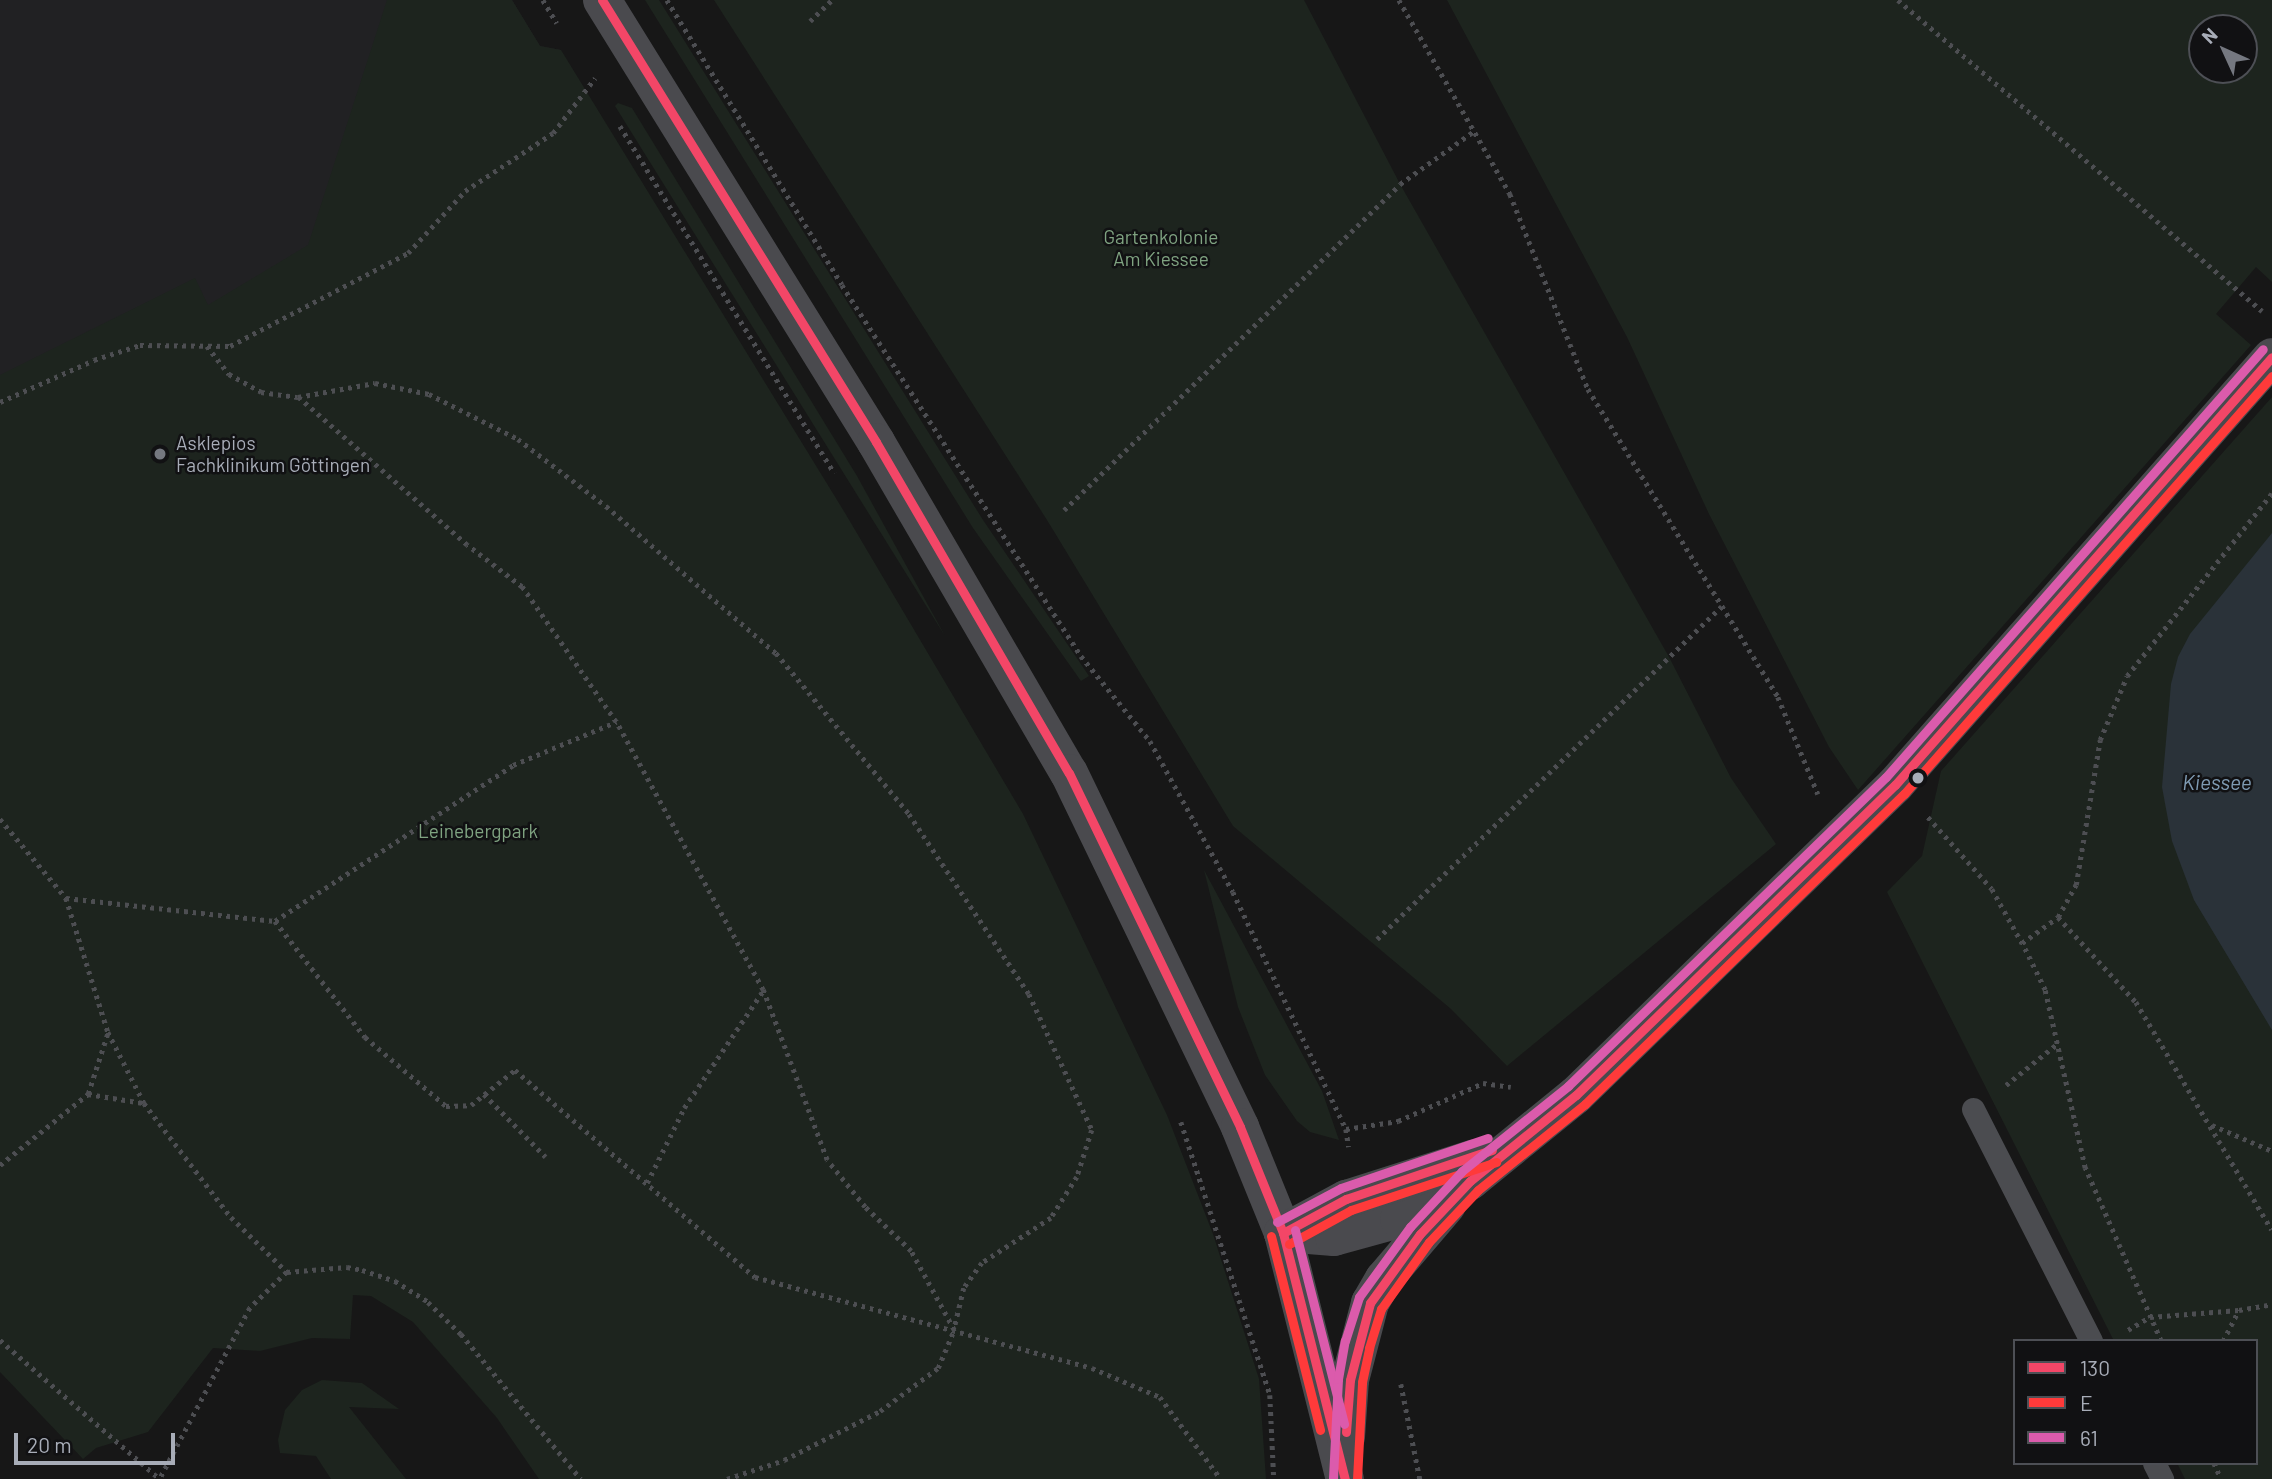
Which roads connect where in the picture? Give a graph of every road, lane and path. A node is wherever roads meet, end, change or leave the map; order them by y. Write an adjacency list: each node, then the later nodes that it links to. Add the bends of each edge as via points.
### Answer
1 (543, 0): 7 (path)
2 (602, 0): 8 (street)
3 (832, 0): 6 (path)
4 (1399, 0): 13 (path)
5 (1898, 0): 14 (path)
6 (810, 21)
7 (562, 32)
8 (635, 53): 10 (path); 50 (street, via 1042,721 1173,983)
9 (586, 71): 10 (path)
10 (592, 80): 11 (path); 15 (path, via 553,133 465,191 408,253 230,346)
11 (599, 92)
12 (614, 116): 19 (path)
13 (1474, 131): 21 (path, via 1400,184); 22 (path, via 1510,194 1588,389)
14 (2272, 320)
15 (207, 346): 17 (path, via 229,374 261,393); 18 (path, via 140,345)
16 (2272, 357): 24 (street)
17 (298, 397): 23 (path, via 467,545 522,587); 55 (path, via 375,383 429,394 518,439 607,506 776,653 909,814 1029,995 1093,1130 1077,1177 1051,1218 982,1263 964,1288)
18 (0, 402)
19 (836, 475)
20 (2272, 493): 28 (path, via 2127,676 2100,740 2076,885)
21 (1064, 510)
22 (1722, 606): 26 (path, via 1778,697); 30 (path)
23 (616, 722): 29 (path, via 513,765); 32 (path)
24 (1895, 785): 26 (street); 31 (path, via 1992,889)
25 (0, 819): 27 (path)
26 (1838, 843): 37 (street)
27 (66, 898): 29 (path); 33 (path)
28 (2058, 917): 31 (path); 41 (path, via 2136,1002)
29 (275, 921): 36 (path, via 365,1037 446,1106 471,1105)
30 (1377, 939)
31 (2022, 943): 34 (path, via 2045,990)
32 (763, 990): 48 (path, via 684,1108); 55 (path, via 827,1160 865,1207 911,1251)
33 (108, 1032): 35 (path); 38 (path)
34 (2057, 1044): 39 (path); 54 (path, via 2085,1168)
35 (88, 1094): 38 (path); 46 (path)
36 (484, 1094): 45 (path); 48 (path, via 515,1070)
37 (1576, 1095): 42 (path, via 1483,1083 1398,1121); 43 (street)
38 (144, 1103): 51 (path, via 231,1217)
39 (1973, 1108): 57 (lane)
40 (1178, 1114): 66 (path, via 1270,1395)
41 (2211, 1124): 44 (path); 49 (path)
42 (1346, 1129)
43 (1530, 1133): 47 (street); 50 (street, via 1472,1160 1346,1199)
44 (2272, 1151)
45 (546, 1157)
46 (0, 1165)
47 (1470, 1181): 50 (street, via 1399,1219 1360,1232 1334,1237); 61 (street, via 1420,1234 1370,1303 1350,1380)
48 (647, 1183): 55 (path, via 755,1277)
49 (2272, 1230)
50 (1283, 1233): 61 (street)
51 (287, 1272): 62 (path, via 250,1308); 63 (path, via 362,1270 395,1281 428,1303 461,1334)
52 (2272, 1304): 53 (path)
53 (2239, 1310): 54 (path); 59 (path)
54 (2150, 1317): 56 (path); 58 (path)
55 (954, 1329): 64 (path, via 938,1368 880,1411 784,1460); 65 (path, via 1007,1348 1092,1368 1160,1397)
56 (2122, 1335)
57 (2090, 1339)
58 (2160, 1339)
59 (2224, 1339)
60 (0, 1340): 62 (path)
61 (1344, 1475)
62 (160, 1479)
63 (581, 1479)
64 (727, 1479)
65 (1221, 1479)
66 (1274, 1479)

